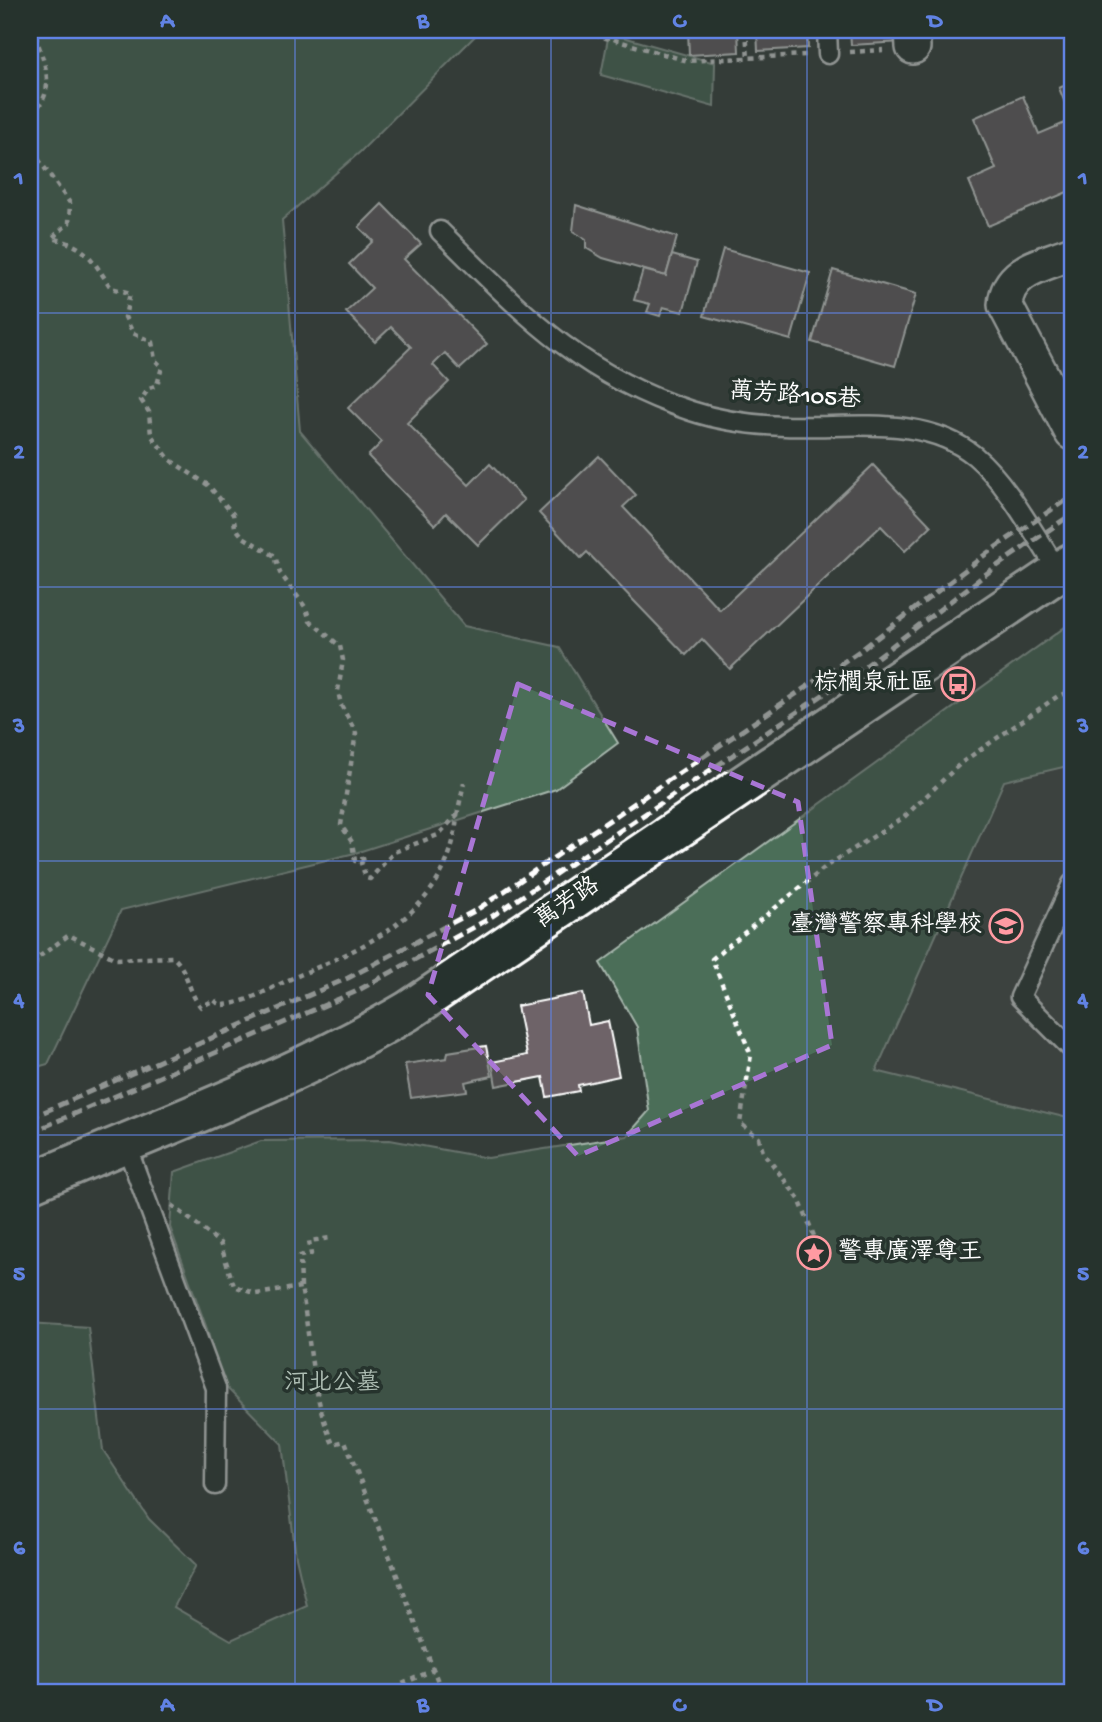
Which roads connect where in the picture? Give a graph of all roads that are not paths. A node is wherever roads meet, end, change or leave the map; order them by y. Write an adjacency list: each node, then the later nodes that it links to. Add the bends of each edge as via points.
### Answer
1 (827, 30): 2 (lane)
2 (828, 54)
3 (440, 230): 6 (lane, 萬芳路105巷, via 528,318 582,361 637,390 693,412 748,424 905,428 940,435 974,455 992,473)
4 (1072, 253): 5 (street, via 1017,276 1006,289 1005,305)
5 (1072, 433)
6 (1066, 567): 9 (street, 萬芳路, via 408,1012 361,1039)
7 (1072, 884): 8 (lane, via 1020,997)
8 (1072, 1049)
9 (125, 1142): 10 (street, 萬芳路); 11 (lane, via 216,1388)
10 (30, 1183)
11 (215, 1485)

